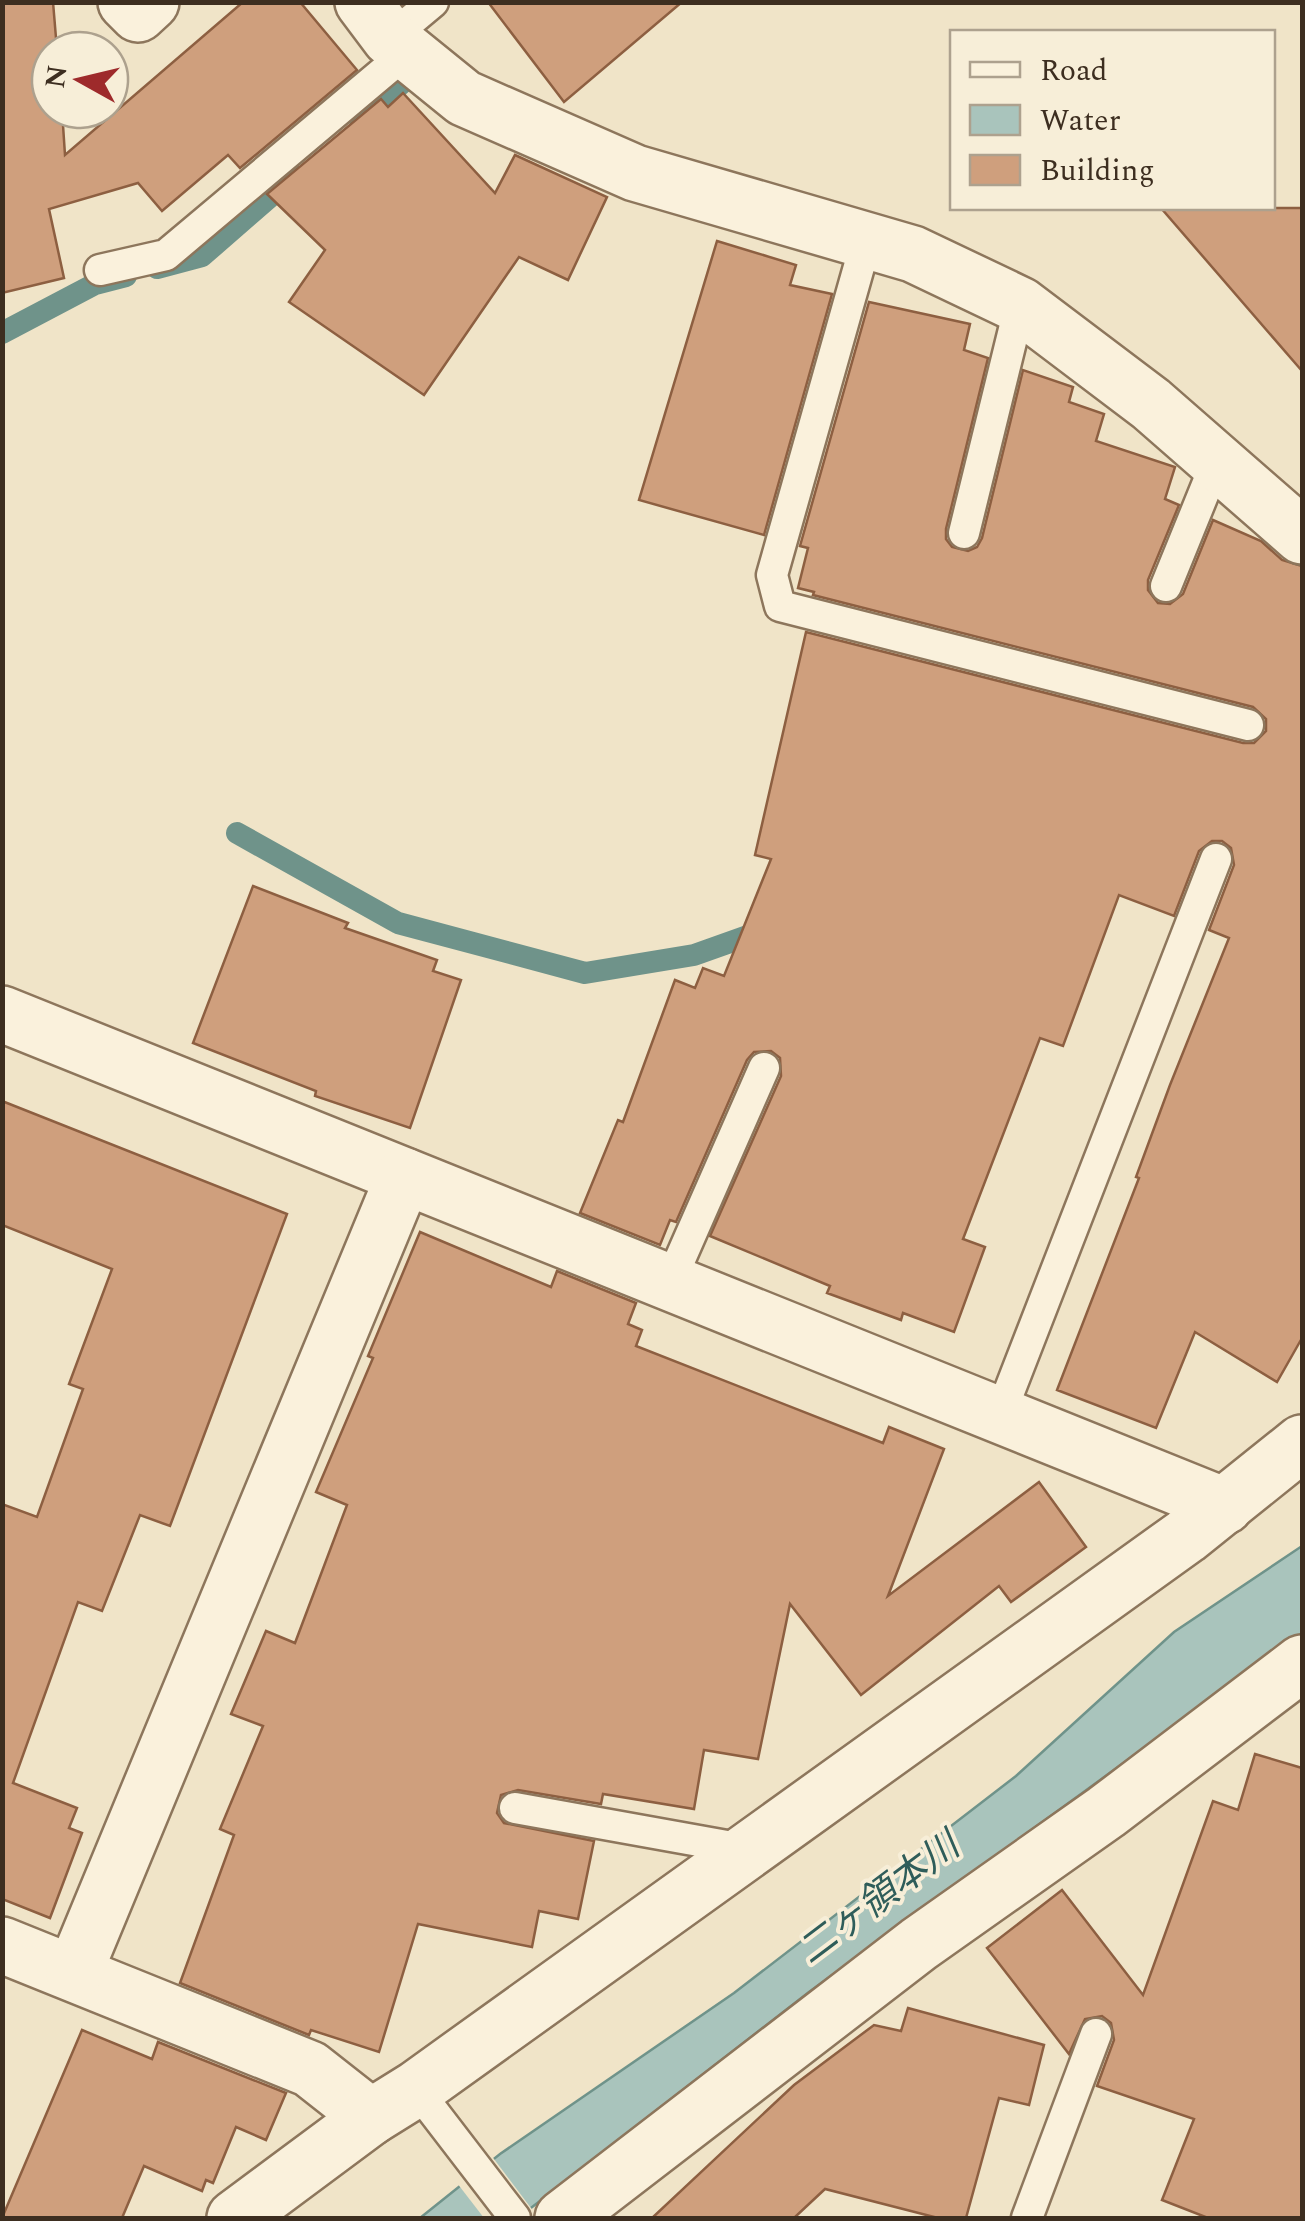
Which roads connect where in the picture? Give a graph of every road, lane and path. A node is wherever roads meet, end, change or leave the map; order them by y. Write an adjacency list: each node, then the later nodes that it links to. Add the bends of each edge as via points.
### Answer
1 (126, 2): 2 (street, via 138,14)
2 (151, 2)
3 (433, 2): 4 (lane)
4 (386, 31): 5 (street, via 464,98 635,173); 6 (lane, via 166,254)
5 (866, 242): 7 (street, via 914,254); 12 (lane, via 772,575 780,606)
6 (100, 270)
7 (1020, 305): 8 (street); 9 (lane)
8 (1216, 463): 10 (street); 11 (lane)
9 (964, 533)
10 (1302, 536)
11 (1166, 586)
12 (1248, 724)
13 (1216, 859): 18 (lane)
14 (2, 1014): 16 (street)
15 (764, 1068): 17 (lane)
16 (404, 1176): 17 (street); 25 (street)
17 (670, 1282): 18 (street)
18 (1000, 1415): 20 (street)
19 (1302, 1443): 20 (street)
20 (1225, 1506): 23 (street)
21 (1302, 1664): 30 (street, via 919,1944)
22 (515, 1808): 23 (lane)
23 (750, 1850): 27 (street)
24 (2, 1945): 25 (street)
25 (74, 1973): 27 (street)
26 (1096, 2034): 31 (lane)
27 (393, 2103): 28 (street); 29 (lane)
28 (235, 2218)
29 (515, 2218)
30 (562, 2218)
31 (1027, 2218)

